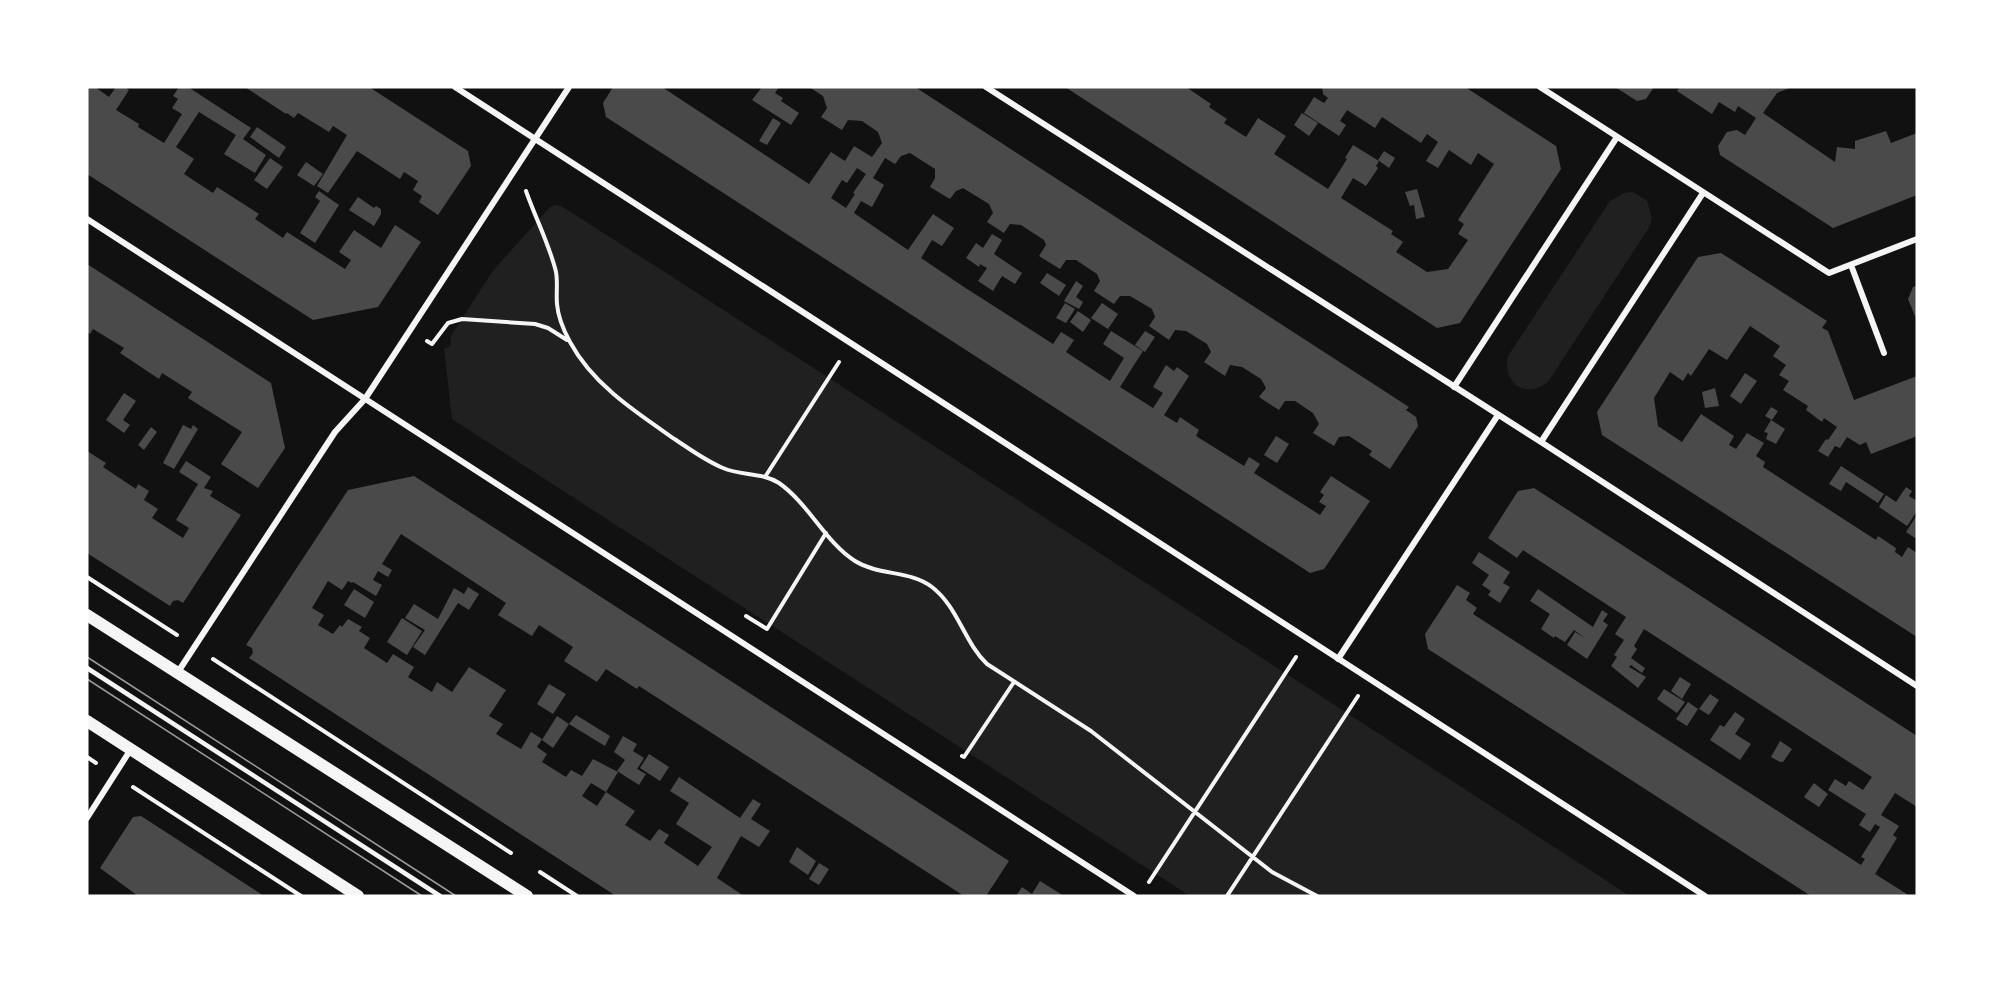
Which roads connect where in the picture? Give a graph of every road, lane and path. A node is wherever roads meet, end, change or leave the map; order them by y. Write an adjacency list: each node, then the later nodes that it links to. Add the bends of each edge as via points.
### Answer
1 (455, 87): 6 (street)
2 (568, 87): 6 (street)
3 (987, 87): 16 (street)
4 (1540, 87): 5 (street)
5 (1617, 137): 8 (street); 16 (street)
6 (534, 139): 7 (street); 14 (street)
7 (516, 166): 12 (street); 13 (path, via 555,270 557,309)
8 (1703, 193): 11 (street, via 1829,273); 19 (street)
9 (87, 219): 17 (street)
10 (1917, 239): 11 (street)
11 (1851, 265): 15 (street)
12 (410, 330): 13 (path, via 432,344 452,321 495,321 542,326); 17 (street)
13 (570, 343): 20 (path, via 610,390 705,460 725,469)
14 (863, 351): 20 (path, via 854,366 842,358); 25 (street)
15 (1884, 353)
16 (1454, 387): 18 (street)
17 (365, 399): 26 (street, via 318,458); 49 (street)
18 (1498, 415): 19 (street); 27 (street)
19 (1541, 442): 32 (street)
20 (765, 477): 21 (path, via 786,489)
21 (826, 532): 24 (path); 31 (path, via 849,557 867,568 930,585 949,604 978,655)
22 (87, 578): 26 (path)
23 (87, 615): 29 (main road)
24 (770, 625)
25 (1308, 639): 27 (street); 38 (path)
26 (195, 647): 29 (street); 40 (path)
27 (1338, 659): 30 (street)
28 (87, 668): 46 (lane)
29 (177, 673): 47 (main road)
30 (1369, 679): 41 (path); 52 (street)
31 (1014, 682): 36 (path); 38 (path, via 1091,731)
32 (1917, 686)
33 (87, 721): 34 (main road)
34 (132, 749): 37 (street); 45 (main road)
35 (87, 757): 37 (path)
36 (964, 757)
37 (115, 776): 39 (street); 44 (path)
38 (1195, 812): 41 (path); 43 (path)
39 (87, 818)
40 (517, 857)
41 (1252, 857): 50 (path); 51 (path)
42 (537, 870): 48 (path)
43 (1146, 887)
44 (301, 896)
45 (358, 896)
46 (440, 896)
47 (527, 896)
48 (577, 896)
49 (1134, 896)
50 (1227, 896)
51 (1317, 896)
52 (1705, 896)

